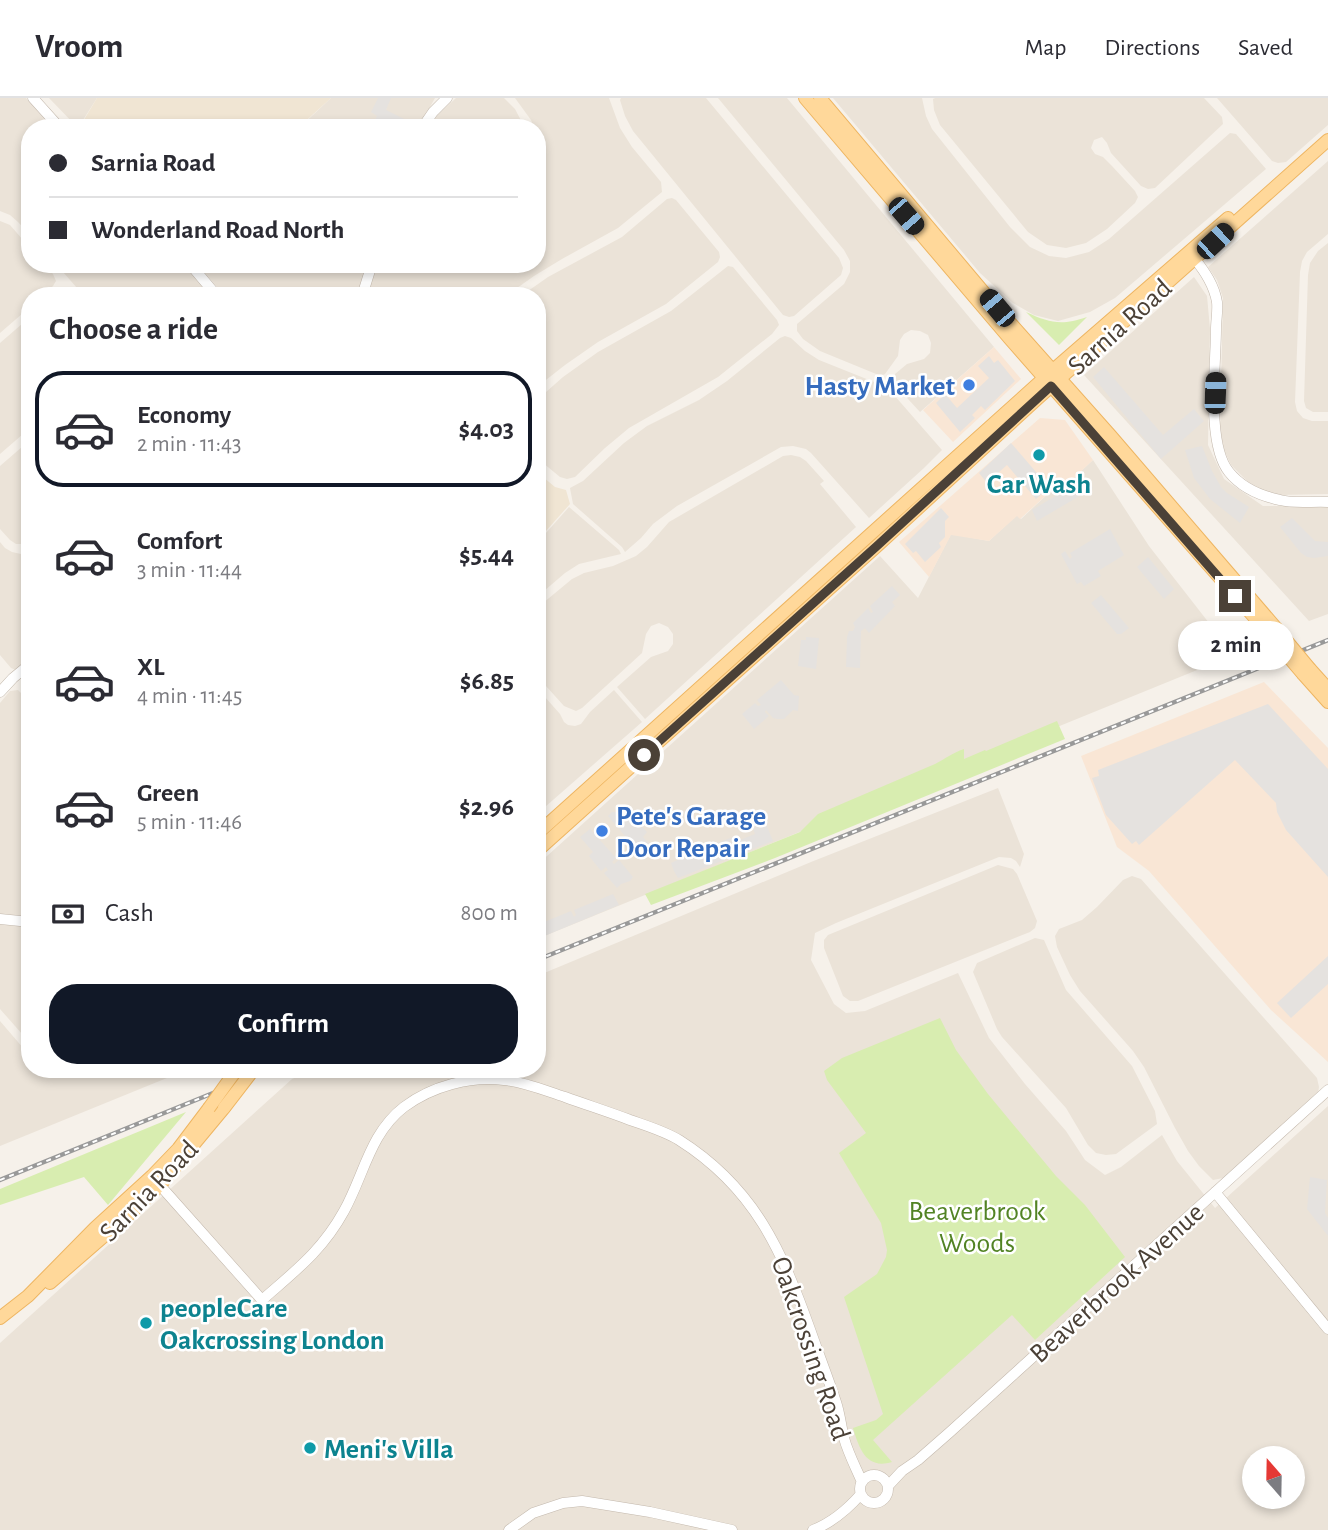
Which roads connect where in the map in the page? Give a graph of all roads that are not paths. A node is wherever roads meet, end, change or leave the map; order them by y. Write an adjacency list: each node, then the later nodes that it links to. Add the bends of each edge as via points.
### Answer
1 (33, 98): 5 (street)
2 (447, 98): 6 (street)
3 (805, 98): 12 (main road)
4 (820, 98): 12 (main road)
5 (52, 119)
6 (428, 119)
7 (1328, 130): 12 (main road, Sarnia Road)
8 (1328, 140): 9 (main road, Sarnia Road)
9 (1195, 259): 12 (main road, Sarnia Road); 13 (street, via 1209,277 1217,301 1214,412 1220,457 1228,471 1257,493 1282,501)
10 (198, 273): 11 (street)
11 (209, 287)
12 (1052, 379): 14 (main road, bridge); 19 (main road, Sarnia Road); 20 (main road, Sarnia Road, via 878,545)
13 (1328, 502)
14 (1307, 671): 16 (main road); 18 (main road)
15 (21, 672): 17 (street)
16 (1328, 689)
17 (0, 692)
18 (1328, 702)
19 (546, 826)
20 (546, 843)
21 (0, 919): 22 (street)
22 (21, 921)
23 (231, 1078): 26 (main road, Sarnia Road, bridge)
24 (247, 1078): 26 (main road, Sarnia Road, bridge)
25 (1328, 1090): 27 (street, Beaverbrook Avenue)
26 (156, 1181): 28 (main road, Sarnia Road, via 54,1281); 30 (street, Oakcrossing Road, via 262,1300 327,1238 386,1124 404,1107 445,1085 506,1080 656,1129 700,1155 734,1185 775,1243 837,1405)
27 (1215, 1192): 29 (street); 31 (street, Beaverbrook Avenue)
28 (0, 1318)
29 (1328, 1329)
30 (851, 1457): 32 (street, Oakcrossing Road); 33 (street, Oakcrossing Road)
31 (902, 1471): 32 (street, Beaverbrook Avenue); 34 (street, Beaverbrook Avenue)
32 (877, 1476): 33 (street); 34 (street)
33 (862, 1482): 35 (street)
34 (888, 1486): 35 (street, via 881,1502)
35 (864, 1497): 38 (street)
36 (509, 1530): 37 (street, via 533,1513 582,1501)
37 (732, 1530)
38 (813, 1530)

